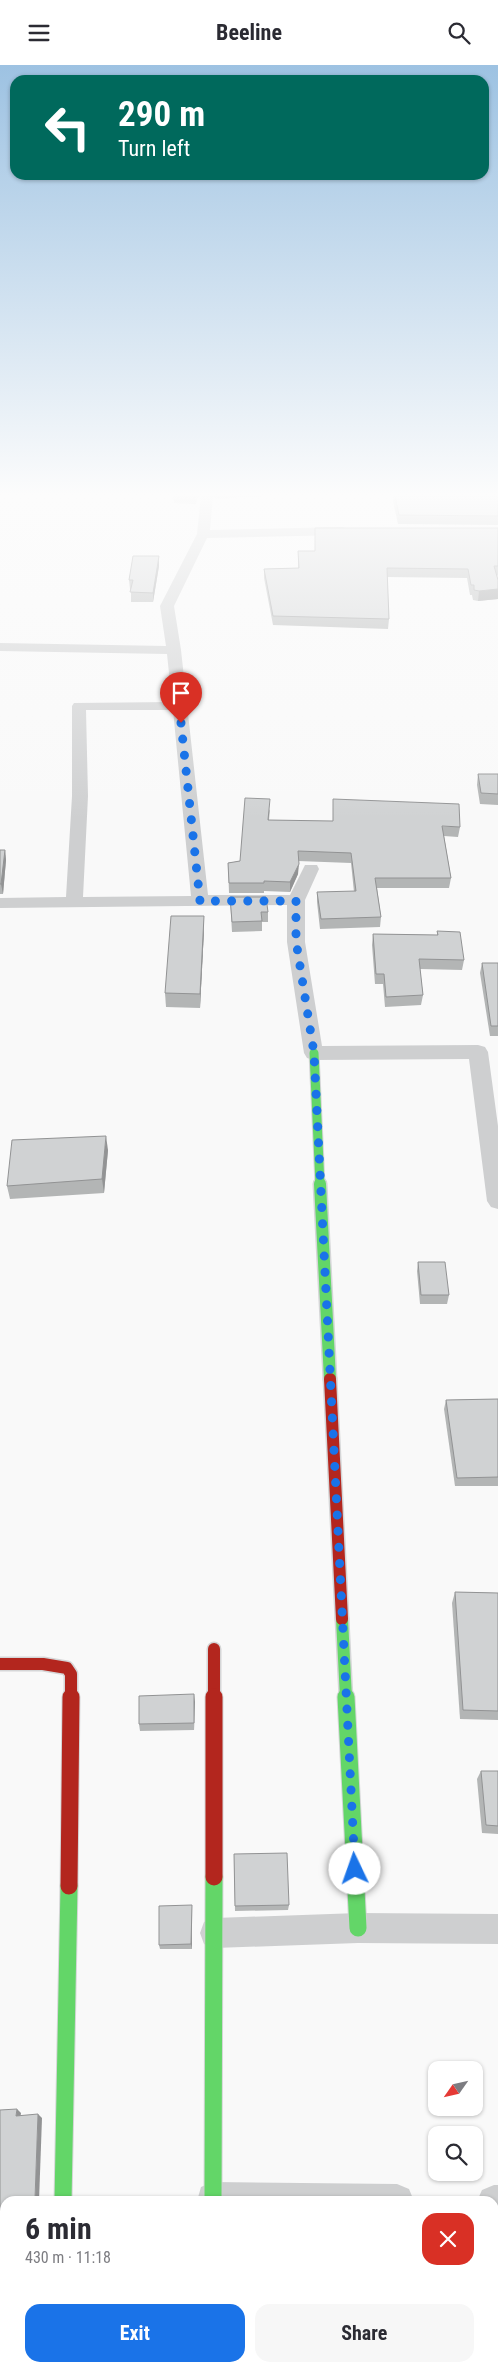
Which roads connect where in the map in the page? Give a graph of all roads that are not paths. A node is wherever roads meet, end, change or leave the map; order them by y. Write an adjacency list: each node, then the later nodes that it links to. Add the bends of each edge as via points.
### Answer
1 (168, 604): 3 (street)
2 (0, 647): 3 (street)
3 (174, 650): 4 (street)
4 (179, 706): 6 (street); 8 (street, via 79,706 80,796)
5 (311, 869): 7 (street)
6 (200, 901): 7 (street); 8 (street)
7 (296, 901): 10 (street, via 296,941)
8 (74, 902): 9 (street)
9 (0, 903)
10 (314, 1053): 11 (street, via 478,1052); 14 (street)
11 (498, 1201)
12 (214, 1649): 16 (street)
13 (0, 1664): 17 (street, via 43,1664 67,1668 71,1674)
14 (358, 1928): 15 (street); 16 (street)
15 (498, 1929)
16 (215, 1933): 18 (street)
17 (63, 2196)
18 (214, 2196)

